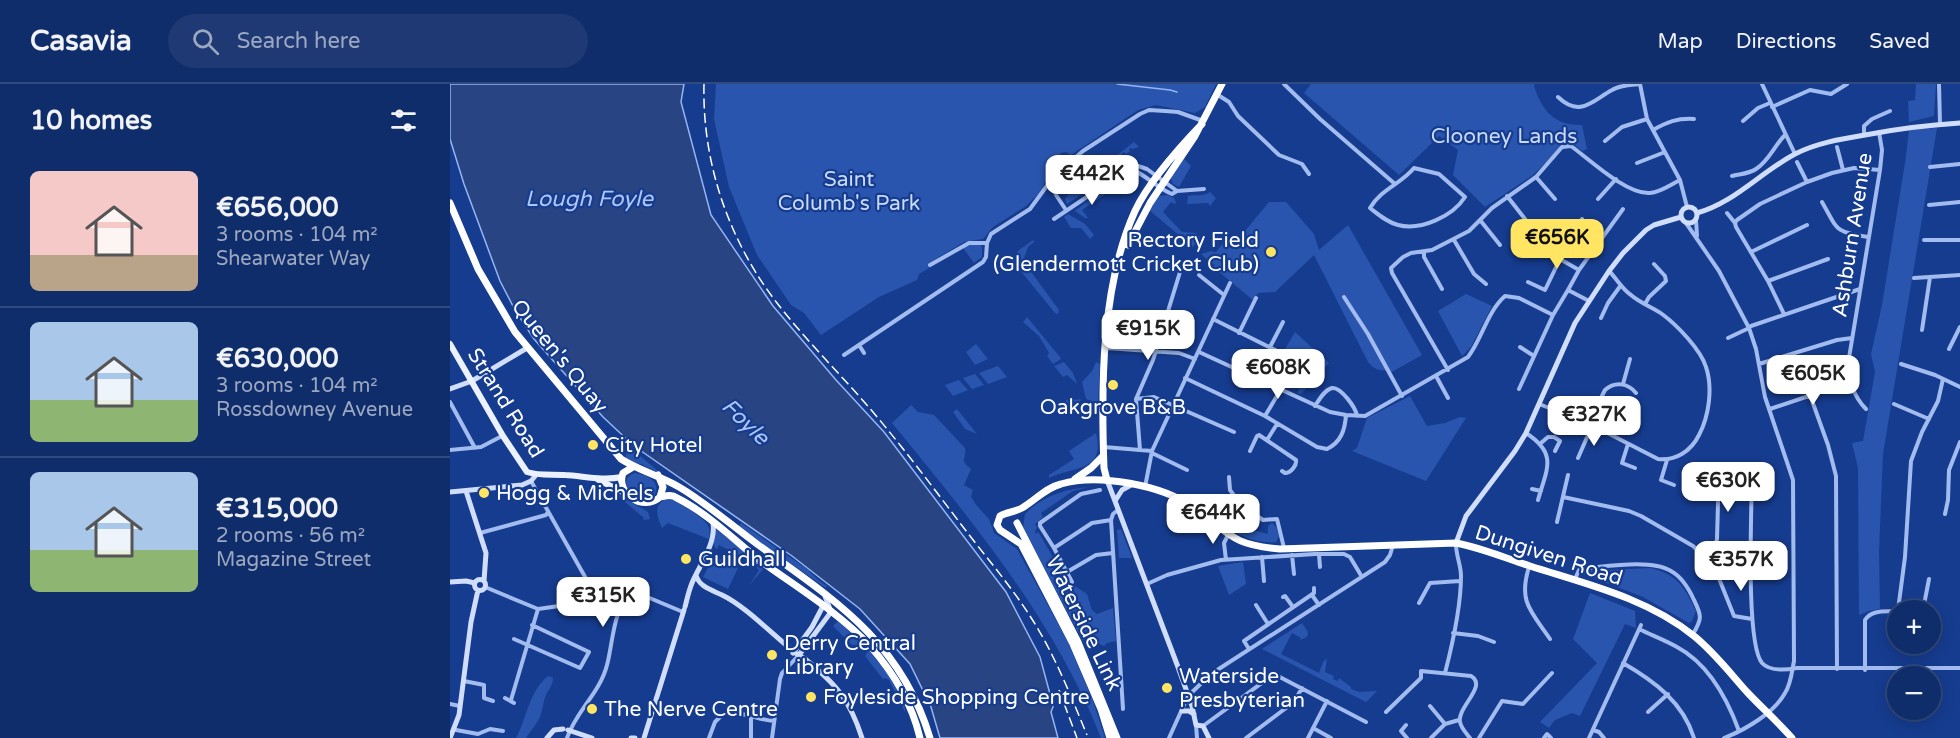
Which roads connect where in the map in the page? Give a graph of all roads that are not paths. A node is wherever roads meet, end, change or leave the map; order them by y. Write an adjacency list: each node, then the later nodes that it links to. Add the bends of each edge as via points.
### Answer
1 (1222, 84): 7 (highway)
2 (1284, 84): 40 (street)
3 (1640, 84): 8 (street, via 1622,86 1586,107 1571,106); 11 (street)
4 (1762, 84): 9 (street)
5 (1847, 84): 9 (street, via 1831,94 1810,90)
6 (1940, 84): 16 (street)
7 (1217, 95): 14 (highway); 32 (street, via 1229,102 1279,155 1302,164)
8 (1558, 97)
9 (1771, 105): 13 (street, via 1758,108); 19 (street)
10 (1890, 111): 20 (street, via 1864,126)
11 (1647, 119): 17 (street); 21 (street, via 1622,127)
12 (1694, 119): 17 (street, via 1673,120)
13 (1743, 121)
14 (1202, 122): 35 (street, via 1178,112 1149,110 1083,151); 38 (highway); 38 (highway, via 1190,145)
15 (1960, 123): 16 (main road)
16 (1940, 124): 18 (main road)
17 (1653, 130): 23 (street)
18 (1879, 132): 20 (main road); 31 (street, Ashburn Avenue)
19 (1785, 135): 24 (street); 33 (street, via 1756,169)
20 (1864, 135): 24 (main road)
21 (1605, 141)
22 (1837, 147): 30 (street)
23 (1665, 152): 26 (street); 37 (street)
24 (1795, 154): 53 (main road, via 1714,208)
25 (1797, 162): 39 (street)
26 (1637, 163)
27 (1960, 164): 28 (street)
28 (1930, 167)
29 (1130, 170): 38 (street); 38 (street, via 1142,167); 52 (street)
30 (1843, 170): 31 (street); 39 (street)
31 (1880, 170): 66 (street, Ashburn Avenue)
32 (1309, 174)
33 (1732, 176)
34 (1536, 177): 36 (street, via 1567,145); 43 (street); 45 (street)
35 (1052, 179): 52 (street); 71 (street, via 1030,209 991,234)
36 (1616, 179): 37 (street, via 1634,192 1643,193 1659,191); 44 (street)
37 (1680, 180): 50 (street)
38 (1159, 182): 42 (street); 42 (street, via 1172,194); 83 (highway); 83 (highway, via 1136,210)
39 (1807, 182): 62 (street, via 1760,204)
40 (1395, 185): 40 (street, via 1414,168 1439,174 1465,197 1460,205 1434,220 1400,226 1370,208 1380,194)
41 (1204, 189): 42 (street)
42 (1177, 191)
43 (1507, 196): 59 (street); 63 (street)
44 (1598, 199)
45 (1555, 200)
46 (1822, 202): 66 (street, via 1842,232)
47 (1960, 202): 49 (street)
48 (450, 203): 56 (highway, Queen's Quay)
49 (1929, 205)
50 (1687, 207): 53 (main road); 55 (main road)
51 (1623, 209): 70 (street)
52 (1066, 210): 57 (street)
53 (1697, 213): 60 (main road)
54 (1727, 213): 62 (street)
55 (1680, 217): 61 (main road); 81 (main road, via 1646,230)
56 (453, 219): 116 (highway, Queen's Quay, via 502,312)
57 (1054, 219)
58 (1582, 219): 70 (street, via 1577,227)
59 (1480, 220): 67 (street); 72 (street)
60 (1696, 220): 61 (main road); 65 (street)
61 (1686, 223): 65 (street)
62 (1735, 223): 75 (street)
63 (1529, 224)
64 (1807, 225): 75 (street)
65 (1697, 237): 107 (street)
66 (1868, 237): 94 (street, Ashburn Avenue)
67 (1454, 240): 74 (street); 91 (street, via 1474,274)
68 (1924, 240): 69 (street)
69 (1960, 240)
70 (1600, 242): 80 (street)
71 (987, 243): 79 (street, via 969,243); 113 (street, via 983,262)
72 (1500, 245)
73 (1546, 251): 76 (street)
74 (1424, 252): 93 (street); 129 (street, via 1403,257 1391,268 1392,273)
75 (1751, 253): 88 (street)
76 (1560, 259): 80 (street); 89 (street, via 1545,290)
77 (1828, 259): 88 (street)
78 (1654, 264): 100 (street, via 1666,281)
79 (930, 265)
80 (1579, 270): 95 (street)
81 (1609, 271): 92 (street); 99 (main road)
82 (1180, 272): 119 (street)
83 (1116, 273): 117 (highway)
84 (1199, 275): 96 (street)
85 (1960, 275): 86 (street)
86 (1930, 277): 87 (street); 108 (street)
87 (1914, 278)
88 (1767, 281): 101 (street)
89 (1528, 282)
90 (1230, 283): 96 (street)
91 (1486, 284)
92 (1621, 285): 100 (street); 103 (street)
93 (1442, 289)
94 (1860, 289): 101 (street); 111 (street, Ashburn Avenue)
95 (1568, 290): 99 (street); 102 (street)
96 (1224, 296): 104 (street)
97 (1344, 297): 142 (street)
98 (1256, 298): 109 (street)
99 (1589, 301): 146 (main road)
100 (1645, 304): 176 (street, via 1672,322 1694,346 1707,370 1708,411 1703,427 1691,446)
101 (1784, 314): 107 (street)
102 (1553, 315): 124 (street); 129 (street, via 1519,298 1505,297 1496,304 1468,357)
103 (1601, 318)
104 (1212, 319): 109 (street); 120 (street)
105 (1283, 322): 114 (street)
106 (1960, 327): 118 (street)
107 (1749, 328): 110 (street); 127 (street)
108 (1922, 330)
109 (1239, 333): 114 (street)
110 (1728, 338)
111 (1852, 338): 127 (street); 134 (street, Ashburn Avenue)
112 (450, 344): 133 (main road, Strand Road)
113 (859, 345): 122 (street); 123 (street)
114 (1270, 347): 121 (street)
115 (1520, 347): 124 (street)
116 (528, 348): 133 (main road); 175 (highway, Queen's Quay)
117 (1106, 348): 119 (street); 166 (highway)
118 (1948, 349)
119 (1154, 351): 125 (street); 144 (street)
120 (1198, 352): 125 (street); 138 (street)
121 (1279, 352)
122 (864, 353)
123 (844, 356)
124 (1534, 356): 139 (street)
125 (1195, 359): 131 (street)
126 (1630, 359): 135 (street)
127 (1759, 364): 151 (street)
128 (1901, 364): 132 (street)
129 (1448, 370): 130 (street)
130 (1436, 376): 142 (street); 143 (street)
131 (1185, 378): 148 (street); 153 (street)
132 (1943, 379): 136 (street); 155 (street)
133 (472, 381): 137 (main road); 161 (main road, Strand Road)
134 (1850, 382): 141 (street); 150 (street, Ashburn Avenue, via 1857,400)
135 (1623, 384): 140 (street); 156 (street, via 1605,390)
136 (1960, 387)
137 (450, 389)
138 (1281, 389): 149 (street); 153 (street)
139 (1519, 389)
140 (1636, 393)
141 (1810, 395): 151 (street); 278 (street, via 1836,477)
142 (1402, 396): 154 (street, via 1365,416)
143 (1448, 398)
144 (1136, 399): 148 (street, via 1154,397); 169 (street)
145 (450, 402): 167 (street)
146 (1539, 404): 156 (street); 160 (main road)
147 (1894, 404): 155 (street)
148 (1173, 406): 159 (street); 172 (street)
149 (1315, 406): 152 (street); 154 (street, via 1332,388 1351,402)
150 (1866, 409)
151 (1770, 410): 277 (street, via 1793,480)
152 (1346, 415): 154 (street); 157 (street, via 1343,434 1327,449)
153 (1265, 416): 157 (street)
154 (1357, 416)
155 (1929, 419): 253 (street, via 1911,462)
156 (1588, 423): 158 (street)
157 (1277, 424): 162 (street)
158 (1594, 426): 165 (street); 174 (street)
159 (1234, 432)
160 (1526, 433): 164 (street); 219 (main road, via 1466,516)
161 (503, 436): 167 (street); 181 (main road, Strand Road)
162 (1267, 440): 170 (street, via 1257,436); 180 (street, via 1296,460 1290,472)
163 (1960, 442): 209 (street, via 1950,465)
164 (1541, 443): 171 (street, via 1554,437 1560,441); 198 (street, via 1547,461)
165 (1628, 444): 176 (street); 178 (street, via 1622,463)
166 (1104, 447): 169 (street); 173 (highway)
167 (475, 448): 168 (street)
168 (450, 450)
169 (1140, 450): 172 (street)
170 (1250, 451)
171 (1555, 451)
172 (1152, 452): 179 (street); 194 (street)
173 (1104, 456): 188 (highway); 190 (highway)
174 (1578, 458)
175 (621, 459): 177 (highway, Queen's Quay); 183 (highway, Queen's Quay)
176 (1667, 460): 193 (street, via 1661,480)
177 (633, 467): 183 (highway); 185 (highway)
178 (1635, 468)
179 (1187, 470)
180 (1282, 471)
181 (527, 472): 182 (main road, Strand Road); 191 (main road)
182 (536, 475): 187 (main road, Strand Road); 189 (main road)
183 (622, 475): 187 (main road); 200 (highway, via 622,487)
184 (1568, 475): 202 (street)
185 (658, 476): 201 (highway, via 663,487); 250 (highway, via 682,489)
186 (1228, 477): 222 (street, via 1230,490 1242,505 1263,520 1277,519)
187 (596, 479): 200 (main road)
188 (1107, 480): 190 (highway, Dungiven Road); 192 (highway, Dungiven Road); 204 (main road)
189 (531, 481): 191 (main road); 207 (street, Strand Road)
190 (1073, 481): 205 (highway, via 1044,491)
191 (522, 485): 197 (main road)
192 (1131, 485): 194 (highway, Dungiven Road); 204 (main road)
193 (1674, 485)
194 (1145, 488): 217 (highway, Dungiven Road, via 1193,507)
195 (1532, 489): 198 (street)
196 (1100, 490): 221 (street, via 1081,494 1042,520 1040,526)
197 (466, 491): 199 (main road); 215 (main road)
198 (1541, 491): 203 (street)
199 (450, 492)
200 (628, 495): 201 (highway, via 645,503)
201 (660, 497): 210 (highway, via 677,497)
202 (1563, 497): 213 (street); 227 (street, via 1641,516 1693,546)
203 (1538, 500)
204 (1115, 501): 206 (main road)
205 (1022, 508): 208 (highway); 212 (highway)
206 (1118, 510): 211 (street); 245 (main road)
207 (548, 511): 215 (street, via 546,515); 260 (street, Strand Road, via 593,591 559,606)
208 (1008, 513): 212 (highway, Waterside Link); 216 (highway, via 997,522)
209 (1945, 514)
210 (703, 515): 214 (highway); 218 (main road)
211 (1111, 520): 221 (street, via 1092,524); 223 (street)
212 (1017, 522): 216 (highway, via 1014,530); 326 (highway, Waterside Link, via 1078,642)
213 (1557, 522)
214 (713, 523): 218 (main road); 229 (highway)
215 (480, 533): 242 (main road, via 486,553)
216 (1006, 533): 325 (highway, Waterside Link, via 1021,544 1073,644)
217 (1228, 535): 222 (highway, Dungiven Road, via 1244,544); 228 (street, via 1224,543)
218 (713, 536): 235 (main road)
219 (1456, 543): 220 (highway, Dungiven Road); 231 (highway, Dungiven Road); 239 (street)
220 (1393, 544): 222 (highway, Dungiven Road); 236 (street, via 1385,562)
221 (1054, 548): 233 (street)
222 (1284, 548)
223 (1113, 554): 233 (street, via 1096,555); 292 (street)
224 (1319, 554): 225 (street); 232 (street); 236 (street, via 1350,557)
225 (1292, 555): 226 (street); 234 (street)
226 (1262, 556): 228 (street); 240 (street)
227 (1706, 558): 264 (street, via 1734,616); 264 (street, via 1715,546 1721,464 1750,465)
228 (1226, 560): 245 (street)
229 (760, 561): 230 (street); 258 (highway)
230 (745, 565)
231 (1529, 566): 237 (highway, Dungiven Road); 270 (street, via 1524,584 1527,604)
232 (1320, 567)
233 (1067, 572): 243 (street)
234 (1294, 574)
235 (696, 575): 246 (main road); 247 (main road)
236 (1362, 577): 256 (street)
237 (1575, 579): 268 (highway, Dungiven Road, via 1642,605); 268 (street, via 1579,570 1587,568 1653,565 1671,571 1687,586 1701,614)
238 (1929, 579): 254 (street)
239 (1460, 580): 255 (street, via 1433,582); 267 (street)
240 (1264, 581)
241 (450, 582): 244 (main road)
242 (483, 582): 244 (main road); 249 (main road, via 482,590); 260 (street)
243 (1072, 582)
244 (475, 583): 249 (main road)
245 (1146, 584): 285 (main road)
246 (702, 585): 247 (main road); 274 (main road, via 736,604)
247 (691, 588): 261 (main road)
248 (1314, 588): 251 (street)
249 (478, 590): 282 (main road)
250 (822, 591): 263 (main road); 324 (highway, via 849,613 891,659 914,696)
251 (1312, 595): 256 (street); 259 (street)
252 (1283, 597): 259 (street)
253 (1899, 600)
254 (1925, 600)
255 (1419, 603)
256 (1319, 604): 273 (street)
257 (1256, 605): 265 (street)
258 (823, 606): 263 (highway); 274 (main road)
259 (1293, 608): 265 (street)
260 (538, 609): 266 (street)
261 (684, 610): 307 (street, via 633,591 629,593 614,626 599,686); 318 (main road)
262 (1887, 611): 279 (street, via 1874,612 1865,620)
263 (831, 612): 274 (main road); 323 (highway, via 870,647 892,674)
264 (1752, 619): 277 (street, via 1757,655 1764,665)
265 (1268, 624): 273 (street, via 1244,641)
266 (532, 625): 272 (street); 272 (street, via 589,652 580,668)
267 (1453, 633): 271 (street); 281 (street)
268 (1693, 634): 296 (highway, Dungiven Road)
269 (514, 639): 272 (street)
270 (1550, 639)
271 (1494, 642)
272 (527, 645): 286 (street, via 512,701)
273 (1249, 649): 285 (street, via 1211,674)
274 (796, 654): 300 (street, via 780,679); 322 (main road, via 836,687 853,712)
275 (1623, 663): 284 (street); 308 (street); 310 (street, via 1640,627 1678,647 1704,669 1723,693)
276 (1960, 668): 279 (street)
277 (1792, 669): 278 (street); 296 (street, via 1785,694)
278 (1837, 669): 279 (street)
279 (1865, 670)
280 (1552, 673): 336 (street, via 1523,704 1502,701)
281 (1445, 674): 294 (street, via 1421,671 1420,678); 299 (street, via 1471,676 1477,683)
282 (464, 681): 287 (street, via 484,685 484,698); 290 (main road)
283 (1302, 688): 288 (street); 304 (street, via 1274,674); 330 (street, via 1294,702)
284 (1668, 694): 295 (street); 341 (street, via 1684,715)
285 (1188, 696): 293 (street); 297 (main road)
286 (505, 698)
287 (493, 701)
288 (1327, 701): 301 (street); 306 (street)
289 (450, 704): 290 (street)
290 (460, 706): 305 (main road)
291 (1430, 706): 303 (street)
292 (1123, 709)
293 (1182, 711): 297 (main road); 327 (street)
294 (1386, 712)
295 (1648, 712)
296 (1768, 712): 310 (street); 343 (highway, Dungiven Road)
297 (1194, 714): 304 (main road)
298 (751, 717): 300 (street); 319 (street, via 723,714); 320 (street)
299 (1459, 720): 303 (street); 335 (street)
300 (774, 721): 321 (street)
301 (1366, 722)
302 (1406, 724): 333 (street, via 1401,731)
303 (1445, 724): 334 (street)
304 (1200, 726): 328 (street); 329 (main road)
305 (456, 728): 309 (street, via 478,734 490,729); 311 (main road); 312 (main road)
306 (1313, 728): 331 (street); 332 (street)
307 (567, 730): 313 (main road, via 554,730); 314 (street); 315 (main road)
308 (1593, 730): 339 (street); 340 (street)
309 (503, 731)
310 (1739, 731): 342 (street)
311 (450, 738)
312 (455, 738)
313 (547, 738)
314 (567, 738)
315 (592, 738)
316 (631, 738): 317 (main road)
317 (635, 738)
318 (644, 738)
319 (709, 738)
320 (751, 738)
321 (772, 738)
322 (862, 738)
323 (920, 738)
324 (930, 738)
325 (1110, 738)
326 (1117, 738)
327 (1169, 738)
328 (1197, 738)
329 (1209, 738)
330 (1246, 738)
331 (1308, 738)
332 (1331, 738)
333 (1407, 738)
334 (1431, 738)
335 (1470, 738)
336 (1479, 738)
337 (1544, 738): 338 (street, via 1547,734)
338 (1551, 738)
339 (1589, 738)
340 (1604, 738)
341 (1694, 738)
342 (1724, 738)
343 (1792, 738)

